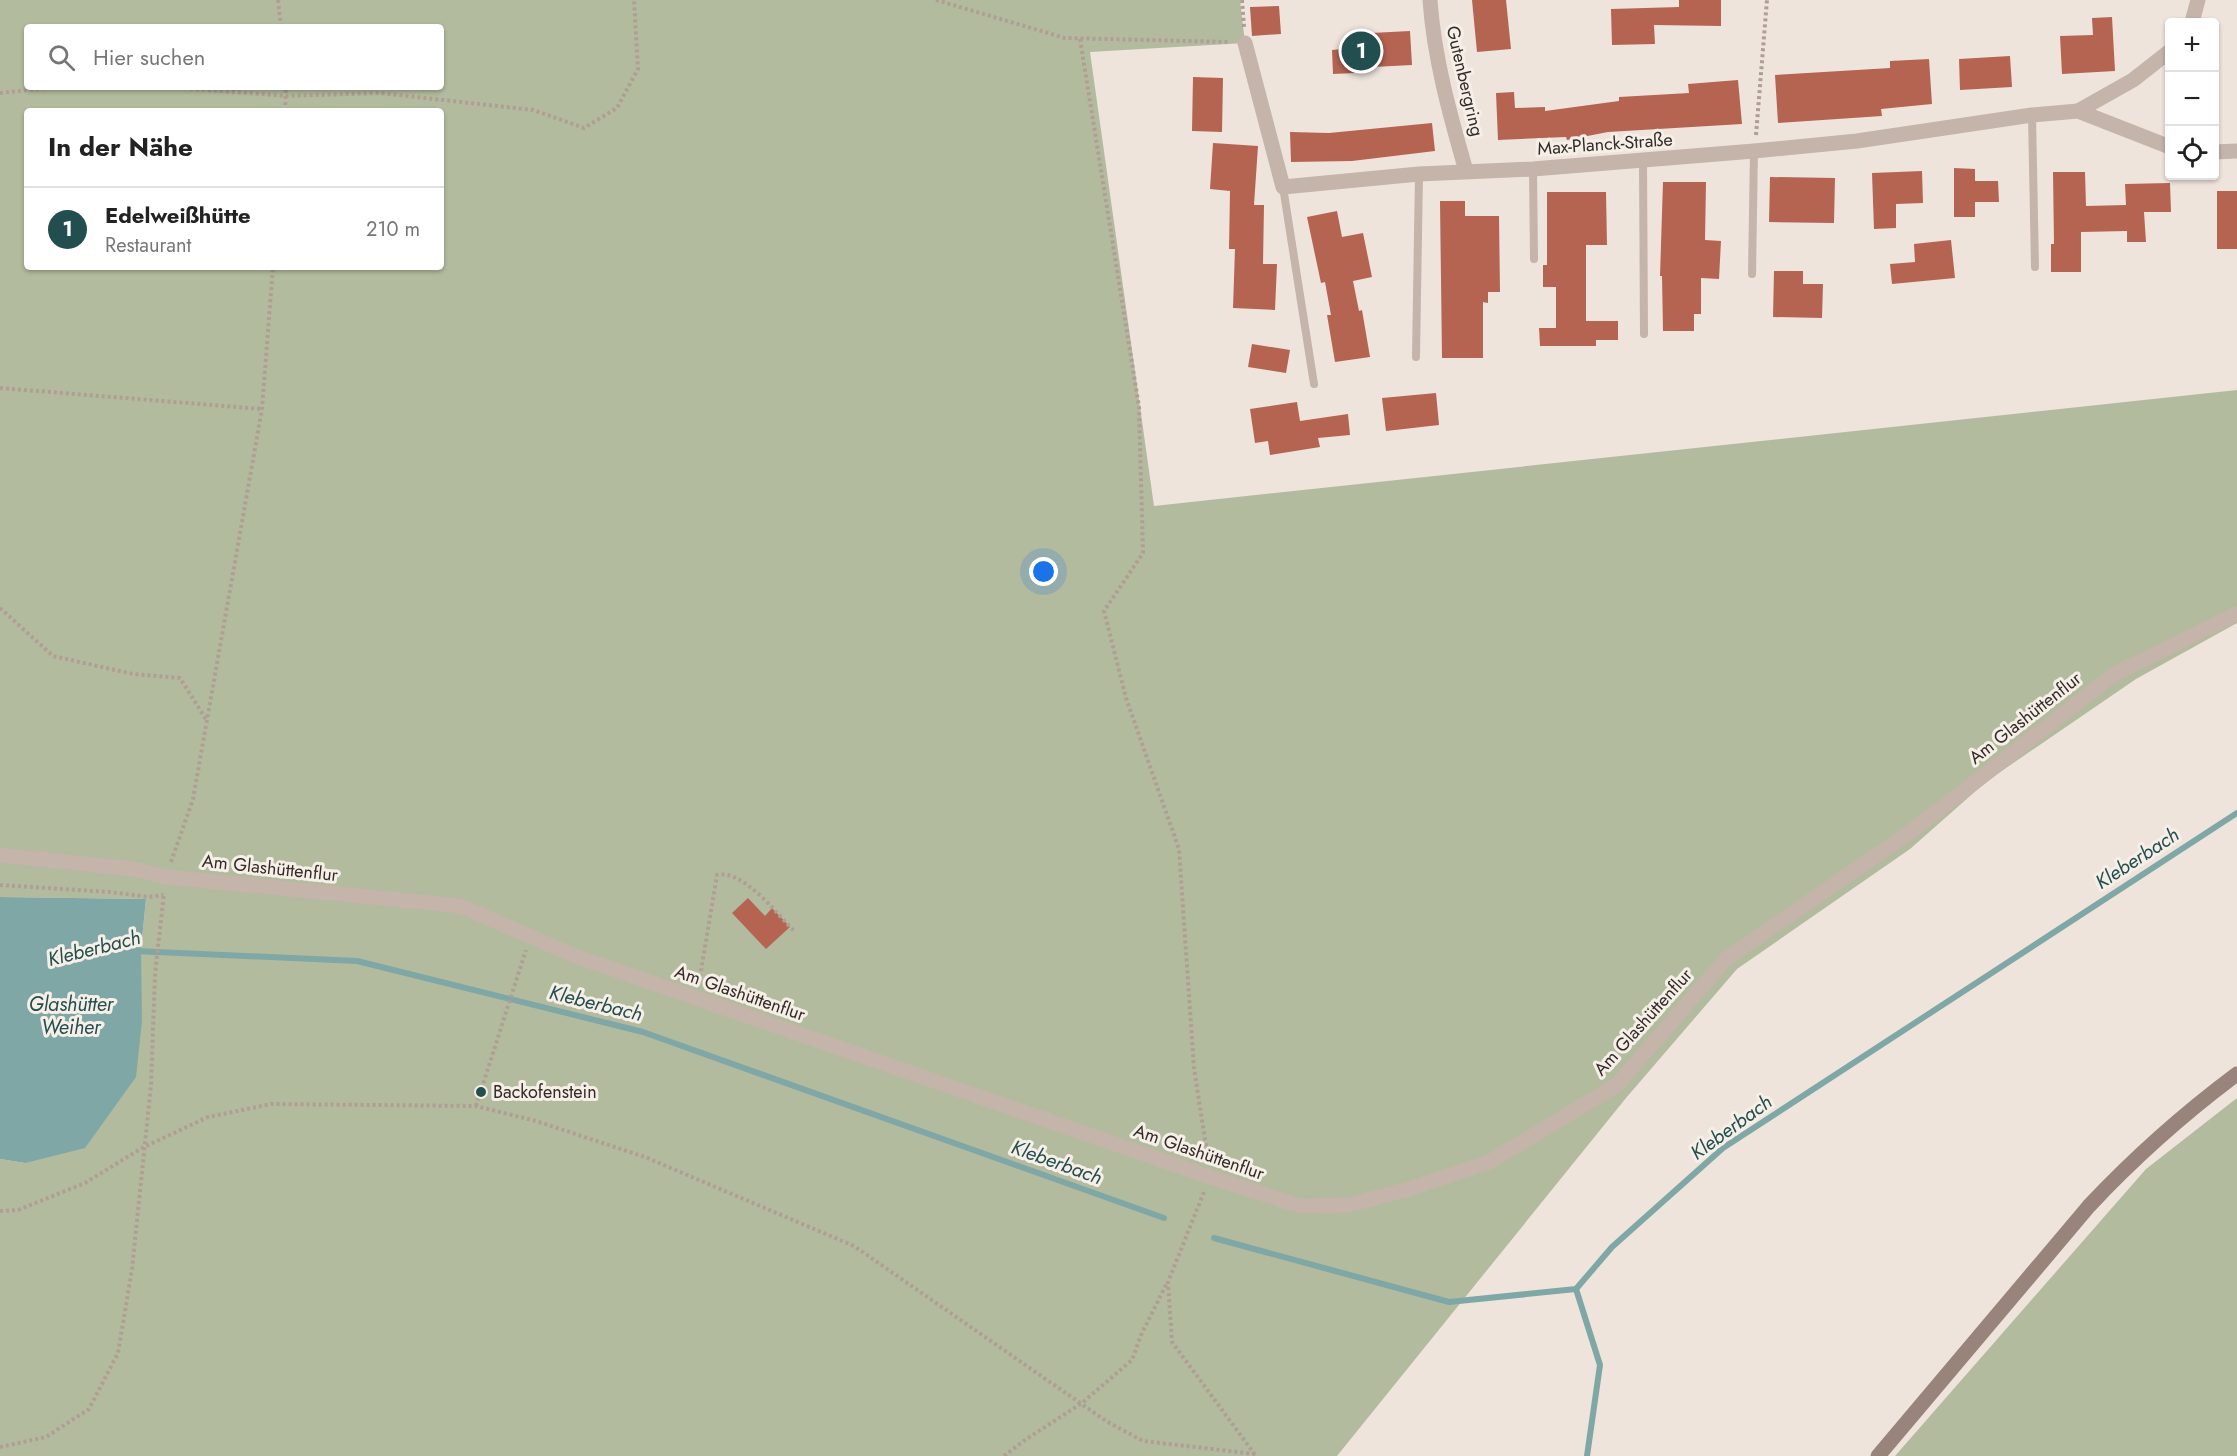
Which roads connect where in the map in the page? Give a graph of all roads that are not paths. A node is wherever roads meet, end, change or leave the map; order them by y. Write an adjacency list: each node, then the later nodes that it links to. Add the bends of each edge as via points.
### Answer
1 (1430, 0): 14 (street, Gutenbergring, via 1450,116)
2 (2198, 0): 3 (street)
3 (2193, 18)
4 (1245, 43): 16 (street)
5 (2165, 54): 6 (street, Max-Planck-Straße, via 2133,80)
6 (2078, 111): 7 (street, Max-Planck-Straße); 8 (street, Max-Planck-Straße)
7 (2032, 115): 9 (street, Max-Planck-Straße, via 1857,141); 18 (lane)
8 (2165, 145)
9 (1754, 151): 12 (street, Max-Planck-Straße); 19 (lane)
10 (2237, 151): 11 (street)
11 (2219, 152)
12 (1643, 161): 13 (street, Max-Planck-Straße); 20 (lane)
13 (1533, 169): 14 (street, Max-Planck-Straße); 17 (lane)
14 (1466, 171): 15 (street, Max-Planck-Straße)
15 (1419, 174): 16 (street, Max-Planck-Straße); 21 (lane)
16 (1283, 187): 22 (lane)
17 (1534, 259)
18 (2035, 267)
19 (1752, 274)
20 (1644, 334)
21 (1416, 357)
22 (1314, 384)
23 (2237, 614): 24 (street, Am Glashüttenflur, via 2116,673 1913,830 1726,959 1617,1085 1489,1162 1349,1205 1300,1206 1210,1177 575,956 461,906 166,877 133,869)
24 (0, 855)
25 (2237, 1074): 26 (street, via 2162,1132 2089,1206)
26 (1878, 1456)

